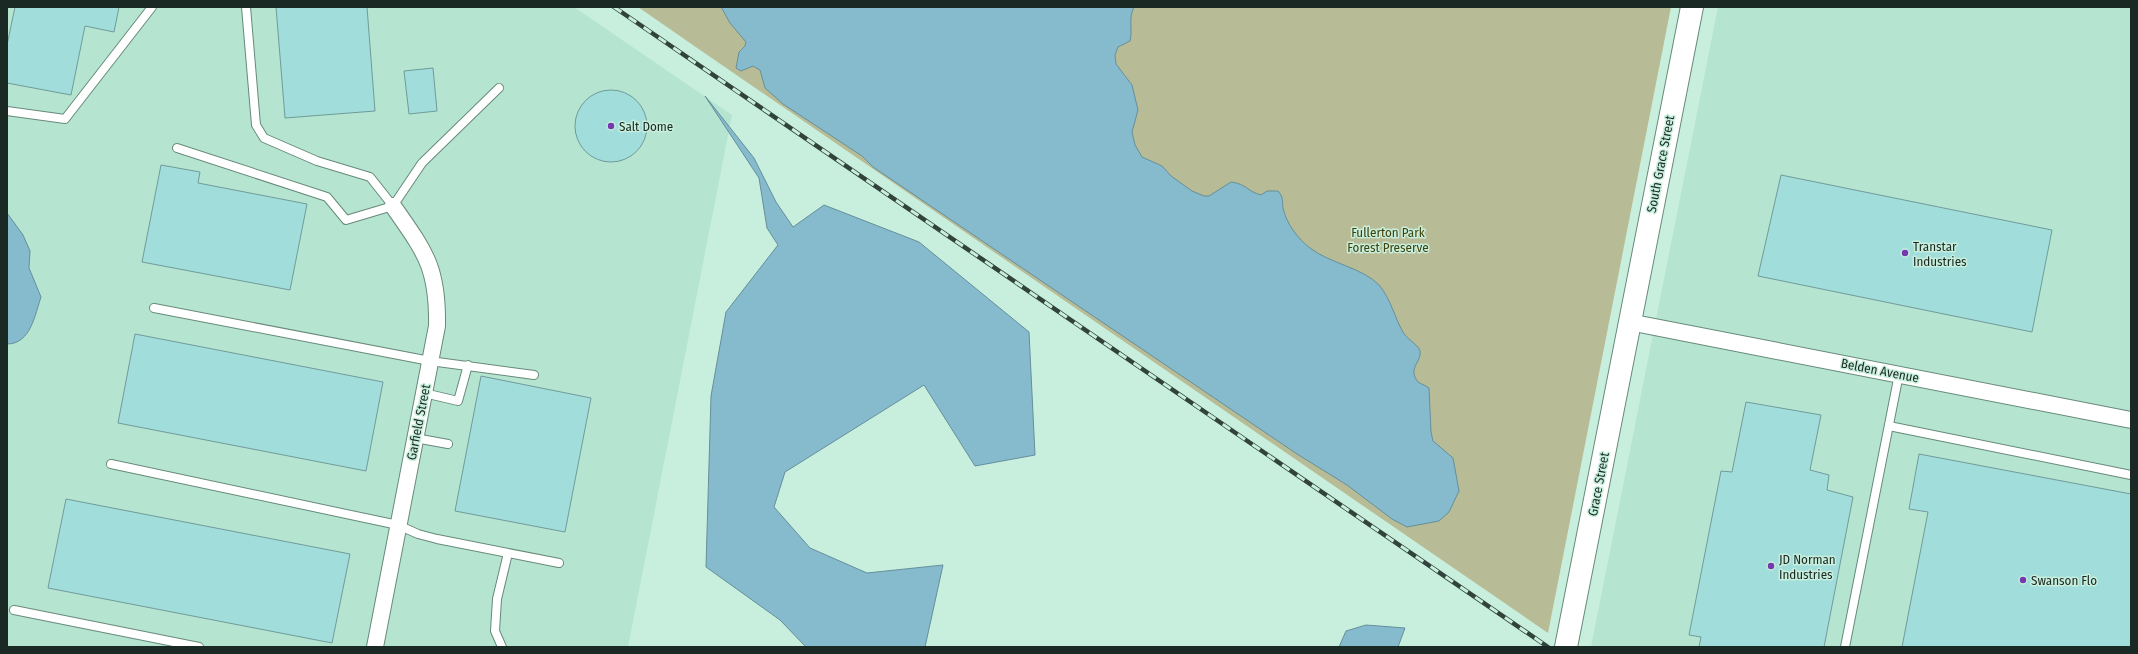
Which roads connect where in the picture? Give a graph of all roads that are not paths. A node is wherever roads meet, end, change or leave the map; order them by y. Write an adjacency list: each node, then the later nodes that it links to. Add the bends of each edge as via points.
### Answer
1 (152, 7): 5 (lane, via 65,119)
2 (246, 7): 7 (lane, via 256,125 264,138 318,161 370,177)
3 (1692, 7): 9 (street, South Grace Street)
4 (500, 88): 7 (lane, via 422,163)
5 (7, 111)
6 (178, 148): 7 (lane, via 327,197 346,220)
7 (393, 206): 10 (street, Garfield Street, via 424,250 430,265 437,305 437,326)
8 (154, 308): 10 (lane)
9 (1629, 322): 12 (street, Belden Avenue); 28 (street, Grace Street)
10 (430, 361): 11 (lane); 14 (street, Garfield Street)
11 (468, 365): 13 (lane); 14 (lane, via 458,401)
12 (1899, 374): 15 (street, Belden Avenue); 16 (lane)
13 (534, 375)
14 (424, 393): 17 (street, Garfield Street)
15 (2131, 420)
16 (1889, 426): 20 (lane); 29 (lane)
17 (415, 438): 18 (lane); 21 (street, Garfield Street)
18 (448, 444)
19 (111, 464): 21 (lane)
20 (2131, 475)
21 (398, 525): 22 (lane, via 418,534); 26 (street, Garfield Street)
22 (508, 553): 23 (lane); 27 (lane, via 497,600 495,631)
23 (559, 563)
24 (14, 610): 25 (lane)
25 (199, 647)
26 (375, 647)
27 (502, 647)
28 (1566, 647)
29 (1845, 647)

